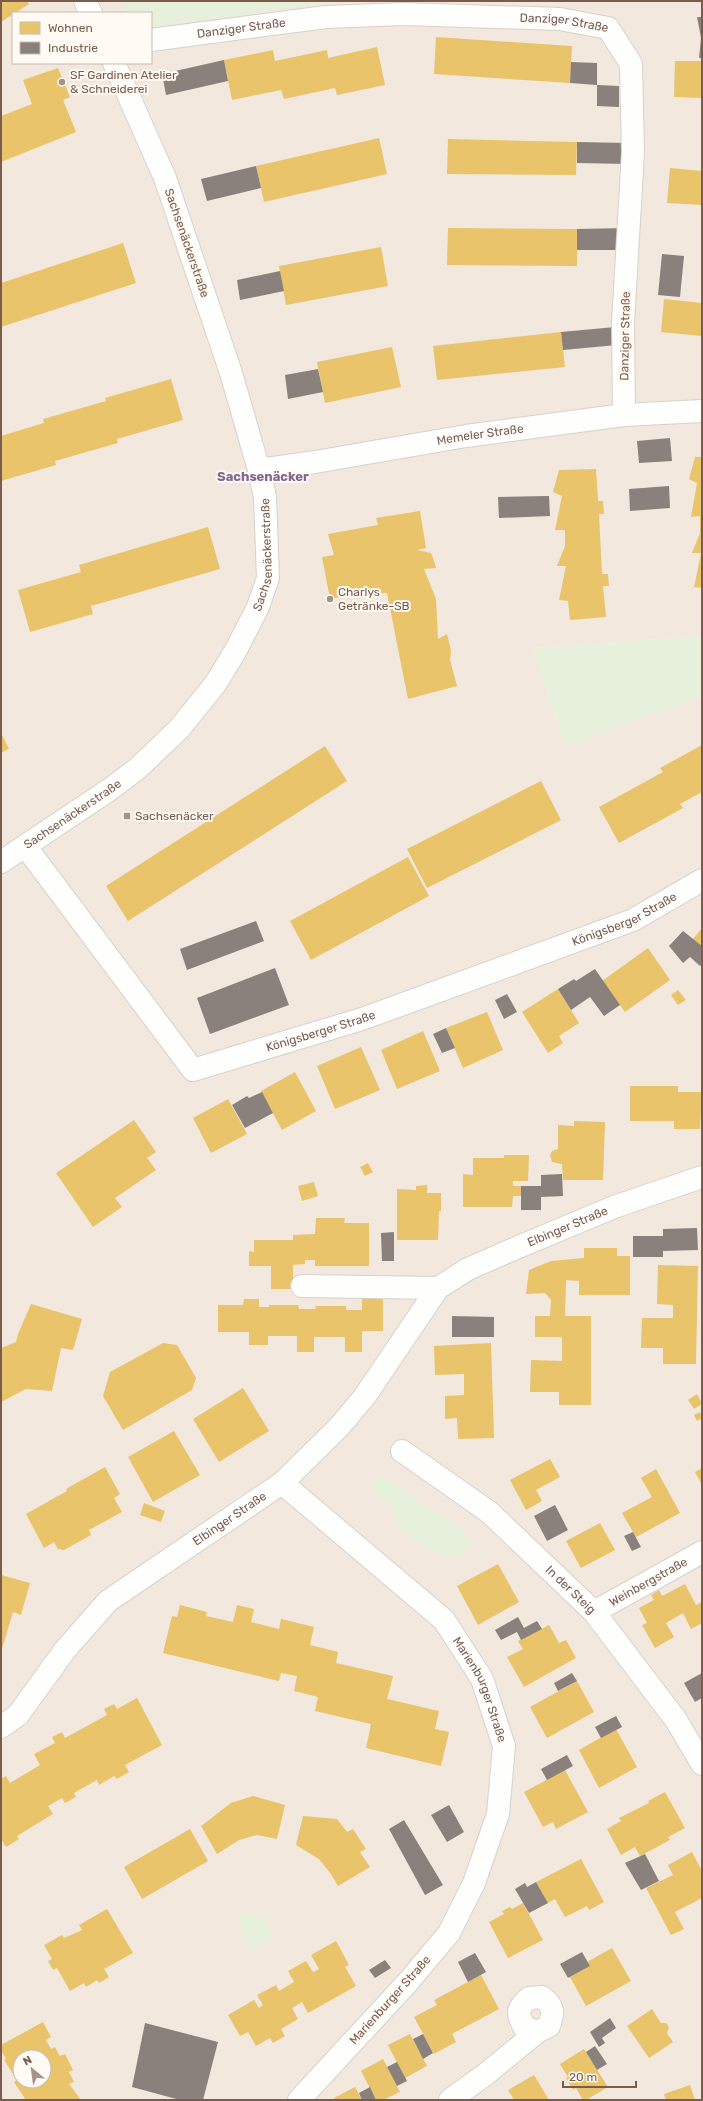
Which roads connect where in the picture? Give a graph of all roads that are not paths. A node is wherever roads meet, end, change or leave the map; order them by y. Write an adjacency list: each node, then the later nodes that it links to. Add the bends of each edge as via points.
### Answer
1 (85, 1): 2 (street)
2 (90, 12)
3 (152, 40): 6 (street, Danziger Straße, via 326,17 404,14 560,19 608,28 631,64 633,152 623,323)
4 (114, 64): 7 (street, Sachsenäckerstraße, via 165,178 231,373)
5 (702, 411): 6 (street, Memeler Straße)
6 (624, 414): 7 (street, Memeler Straße, via 466,436)
7 (260, 470): 8 (street, Sachsenäckerstraße, via 265,497 268,578 258,607 216,683 179,729 137,769)
8 (26, 847): 9 (street, Sachsenäckerstraße); 10 (street, Königsberger Straße, via 193,1070 362,1019 638,918)
9 (1, 862)
10 (702, 880)
11 (702, 1177): 13 (street, Elbinger Straße, via 614,1207 509,1251 468,1269)
12 (302, 1286): 13 (street)
13 (438, 1288): 15 (street, Elbinger Straße, via 365,1396 339,1427)
14 (402, 1451): 17 (street, In der Steig, via 489,1512)
15 (282, 1483): 18 (street, Elbinger Straße, via 108,1601 64,1650 18,1715); 22 (street, Marienburger Straße, via 444,1620 482,1679 504,1746 498,1814 474,1883 449,1933 408,1982)
16 (702, 1552): 17 (street, Weinbergstraße)
17 (594, 1612): 19 (street, In der Steig)
18 (1, 1727)
19 (696, 1736): 20 (street, In der Steig)
20 (702, 1764)
21 (537, 2032): 23 (street)
22 (299, 2100)
23 (450, 2100)

